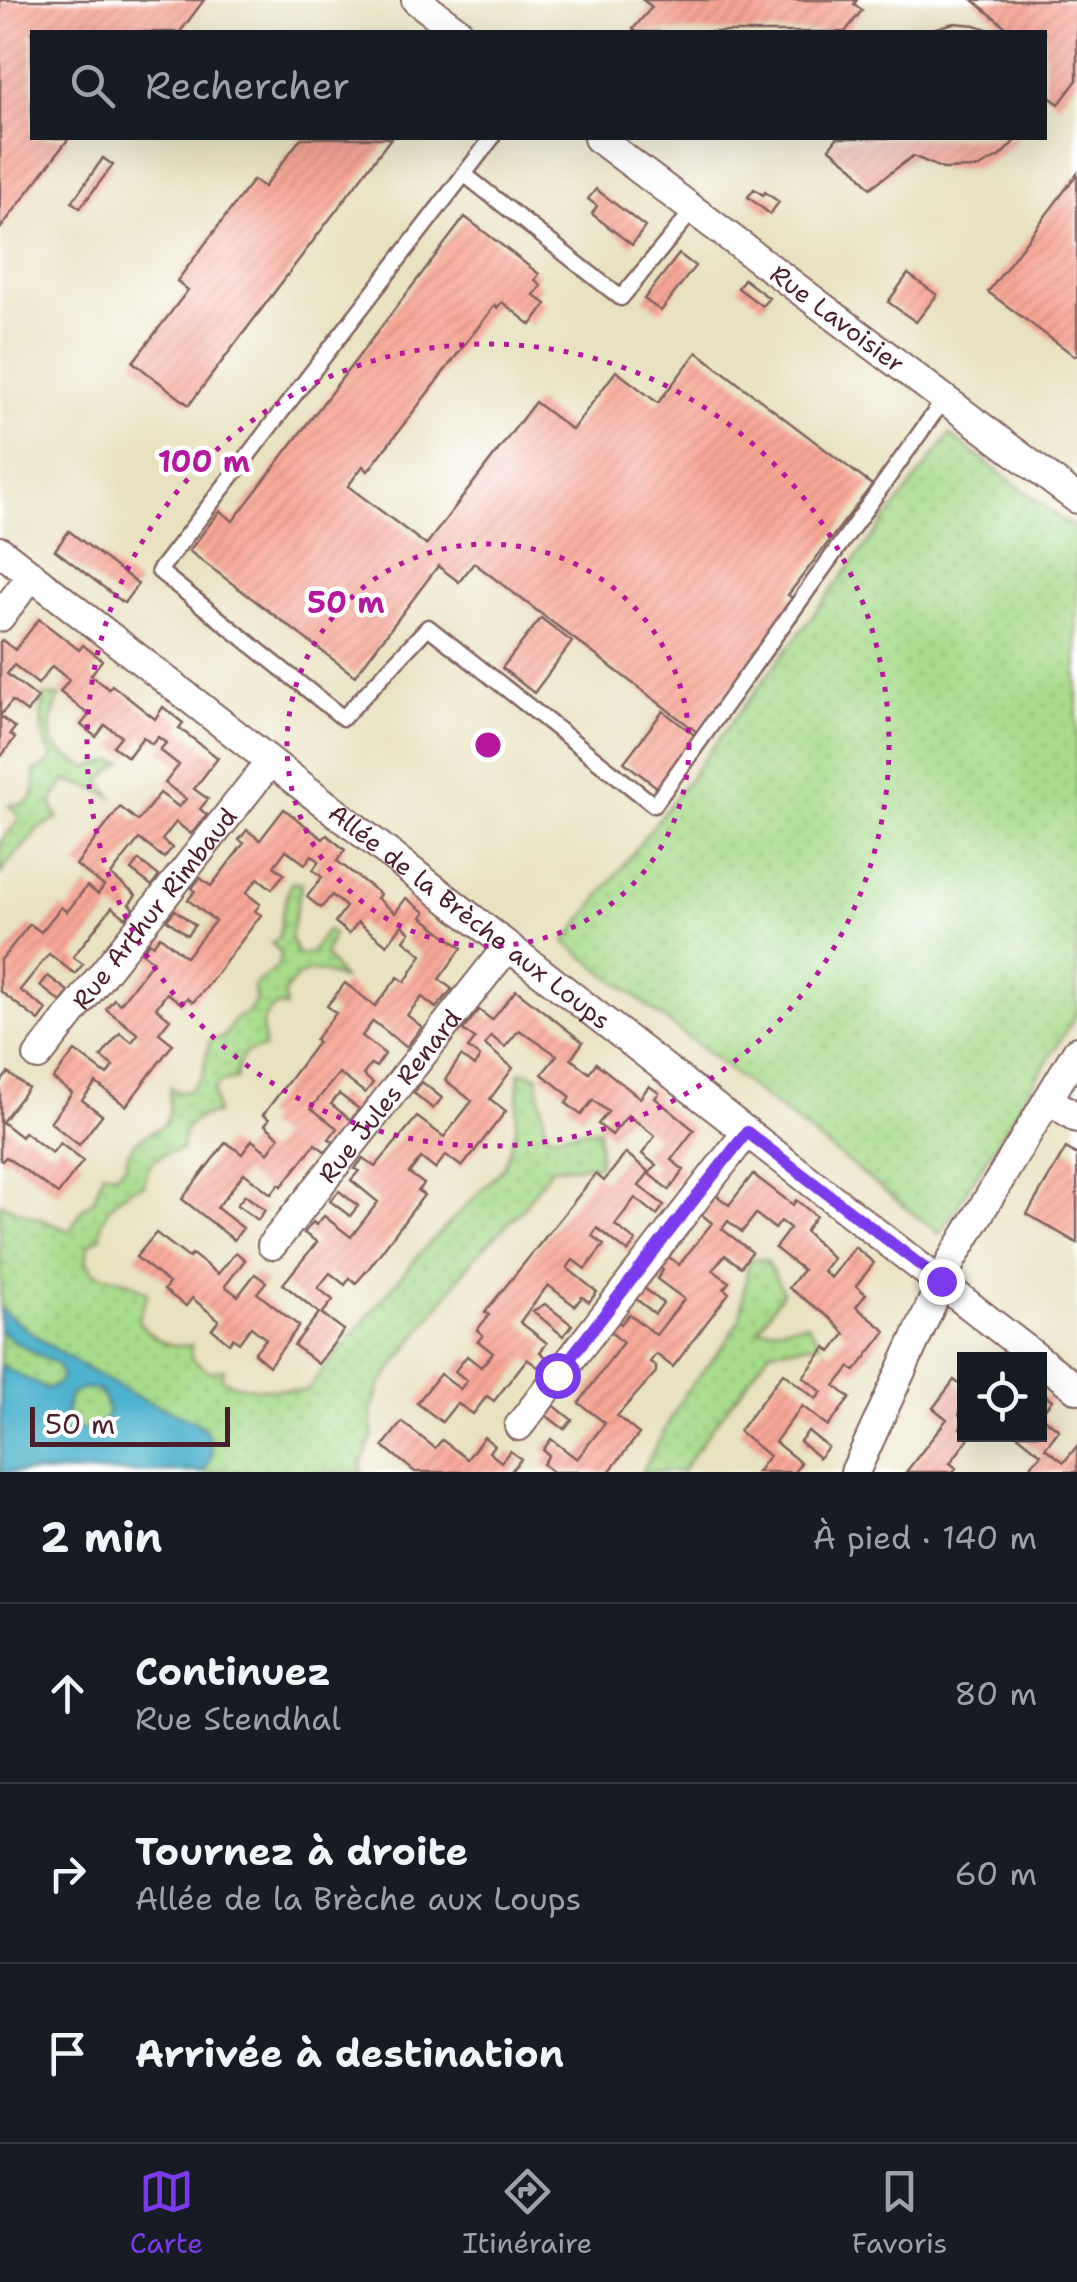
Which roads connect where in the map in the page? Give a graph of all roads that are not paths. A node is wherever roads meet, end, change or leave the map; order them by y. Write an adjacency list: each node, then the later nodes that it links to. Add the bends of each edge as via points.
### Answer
1 (416, 0): 2 (street)
2 (456, 30)
3 (490, 140): 5 (lane)
4 (601, 140): 6 (street, Rue Lavoisier)
5 (464, 174): 6 (lane, via 621,298); 7 (lane, via 160,571 343,718 428,627 654,805)
6 (694, 209): 7 (street, Rue Lavoisier)
7 (945, 398): 8 (street, Rue Lavoisier)
8 (1077, 499)
9 (0, 551): 10 (street, Allée de la Brèche aux Loups)
10 (32, 575): 11 (street); 12 (street, Allée de la Brèche aux Loups)
11 (0, 617)
12 (270, 762): 13 (street, Allée de la Brèche aux Loups); 15 (street, Rue Arthur Rimbaud)
13 (508, 946): 18 (street, Allée de la Brèche aux Loups); 19 (street, Rue Jules Renard)
14 (1077, 1051): 16 (street)
15 (38, 1056)
16 (1048, 1100): 17 (street); 20 (street)
17 (1077, 1118)
18 (747, 1132): 20 (street, Allée de la Brèche aux Loups); 22 (street)
19 (272, 1246)
20 (941, 1281): 21 (street, Allée de la Brèche aux Loups); 23 (street)
21 (1077, 1389)
22 (519, 1426)
23 (855, 1472)

